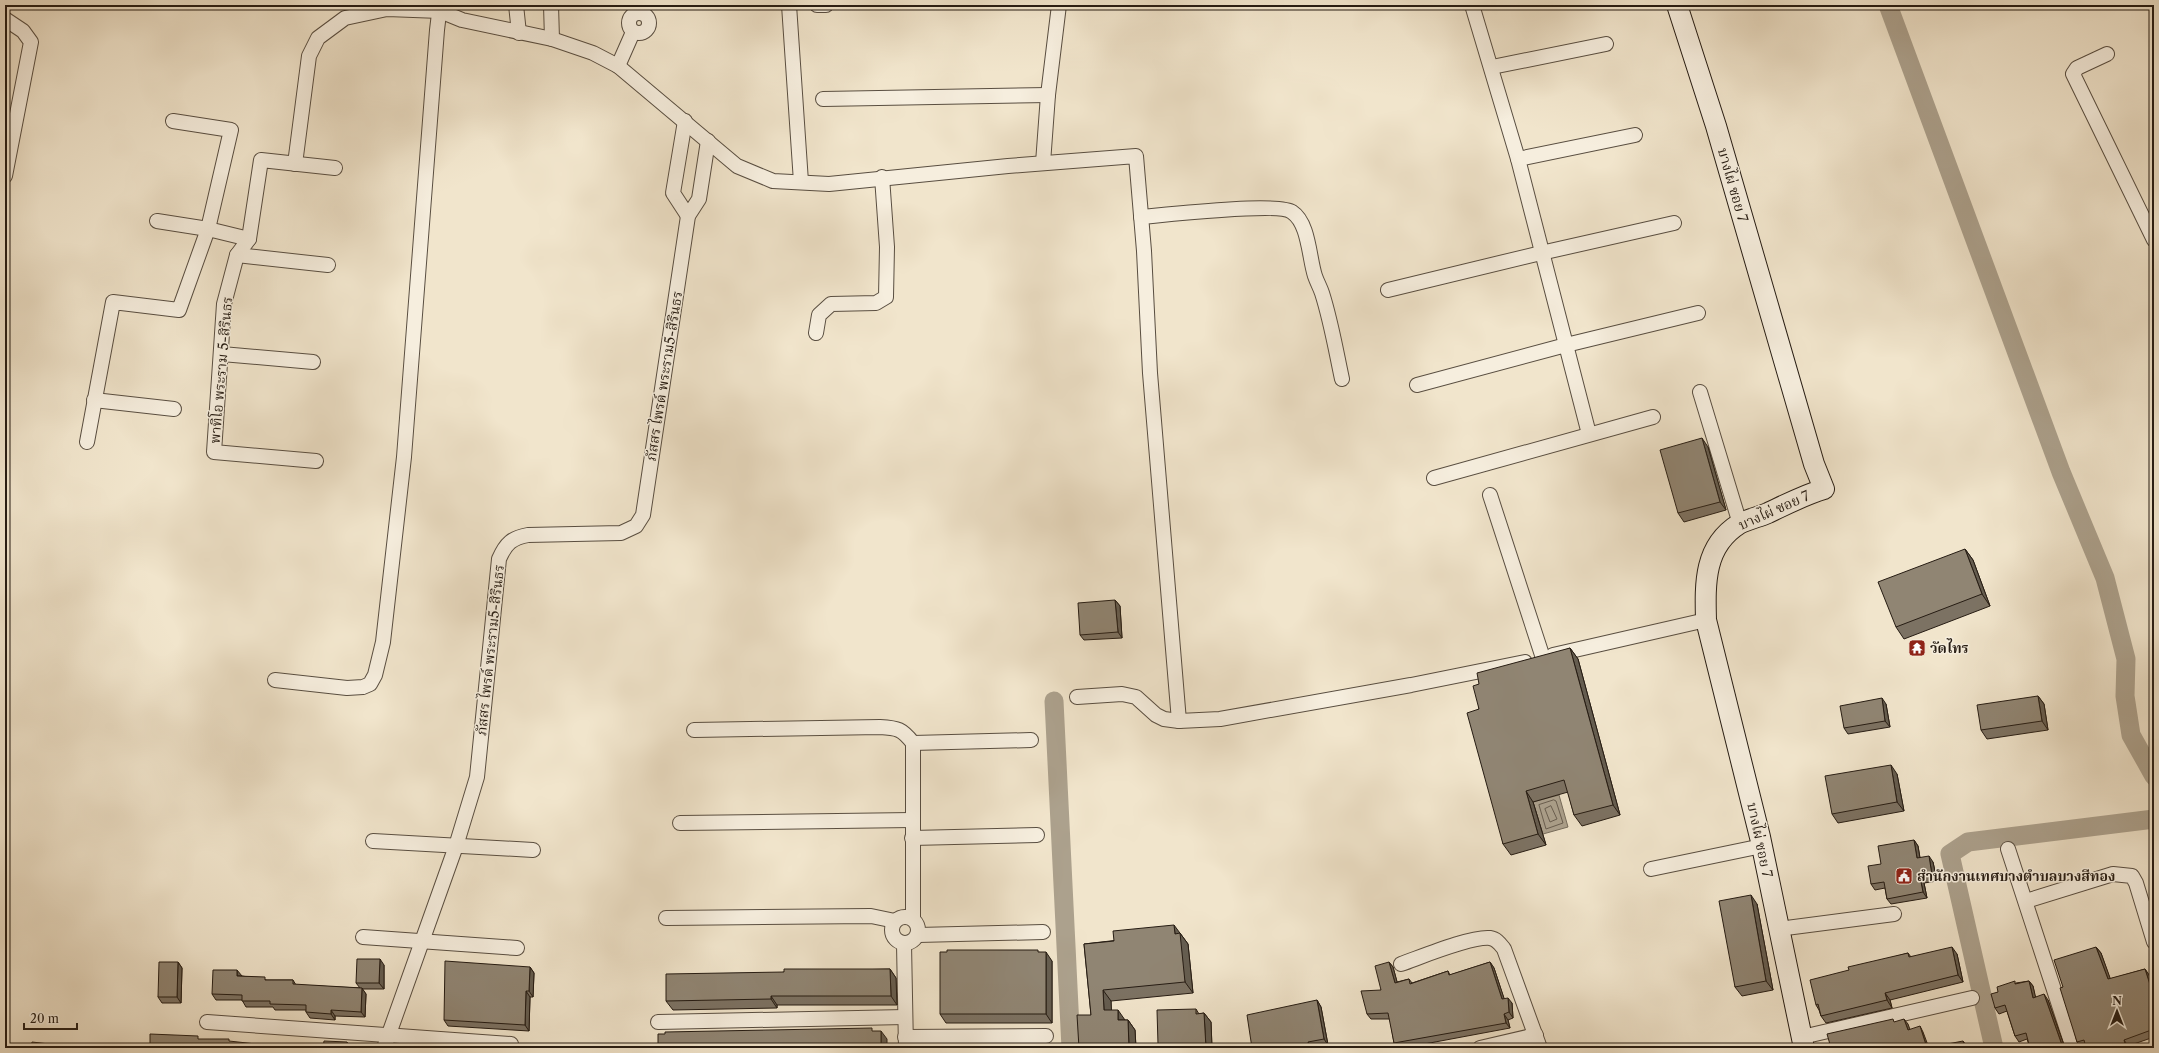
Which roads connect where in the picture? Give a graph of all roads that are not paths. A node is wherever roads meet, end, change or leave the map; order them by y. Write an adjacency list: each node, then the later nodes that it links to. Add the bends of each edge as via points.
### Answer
1 (516, 5): 12 (street)
2 (551, 5): 13 (street)
3 (789, 5): 30 (street)
4 (817, 5): 5 (street)
5 (826, 5)
6 (1059, 5): 18 (street)
7 (1472, 5): 17 (street)
8 (1677, 5): 58 (street, บางไผ่ ซอย 7, via 1716,126 1814,464 1824,489 1808,493)
9 (440, 8): 12 (street, via 462,20); 26 (street, via 387,9 345,18 318,38 309,56); 61 (street, via 404,457 383,642 376,675 370,684 364,687 347,688)
10 (646, 10): 16 (street, via 647,29 643,32 633,32)
11 (5, 19): 28 (street, via 22,31 31,42)
12 (519, 33): 13 (street)
13 (552, 39): 16 (street, via 593,53)
14 (1606, 44): 17 (street)
15 (2107, 54): 37 (street, via 2077,68 2073,74)
16 (618, 66): 21 (street)
17 (1492, 67): 24 (street)
18 (1048, 95): 19 (street); 25 (street)
19 (823, 99)
20 (173, 121): 35 (street, via 231,130)
21 (685, 121): 23 (street); 31 (street, via 673,193)
22 (1635, 135): 24 (street)
23 (708, 141): 30 (street, via 736,166 773,181); 31 (street, via 699,199)
24 (1518, 159): 38 (street)
25 (1043, 163): 29 (street); 32 (street, via 1136,156)
26 (295, 164): 27 (street, พาทิโอ พระราม 5-สิรินธร); 36 (street, พาทิโอ พระราม 5-สิรินธร, via 260,160)
27 (335, 168)
28 (5, 176)
29 (882, 177): 30 (street, via 829,184); 43 (street, via 887,247 886,297 876,303 831,304 818,315)
30 (801, 182)
31 (688, 216): 72 (street, ภัสสร ไพรด์ พระราม5-สิรินธร, via 643,515 636,526 621,533 528,535 515,537 505,545 499,558 477,777)
32 (1141, 217): 47 (street, via 1218,210 1291,210 1298,217 1307,236 1311,262 1322,292); 63 (street, via 1150,373)
33 (157, 220): 35 (street)
34 (1674, 223): 38 (street)
35 (208, 229): 36 (street); 50 (street, via 179,310 113,302)
36 (249, 239): 39 (street, พาทิโอ พระราม 5-สิรินธร)
37 (2154, 240)
38 (1541, 252): 41 (street); 44 (street)
39 (237, 255): 40 (street); 45 (street, พาทิโอ พระราม 5-สิรินธร, via 224,304)
40 (328, 265)
41 (1388, 290)
42 (1698, 313): 44 (street)
43 (816, 334)
44 (1566, 345): 48 (street); 53 (street)
45 (222, 354): 46 (street); 55 (street, พาทิโอ พระราม 5-สิรินธร, via 214,452)
46 (313, 362)
47 (1342, 379)
48 (1417, 385)
49 (1700, 392): 58 (street)
50 (94, 400): 51 (street); 54 (street)
51 (174, 410)
52 (1653, 417): 53 (street)
53 (1589, 434): 56 (street)
54 (87, 442)
55 (316, 461)
56 (1434, 478)
57 (1490, 495): 60 (street)
58 (1740, 524): 59 (street, บางไผ่ ซอย 7, via 1726,534 1711,556 1707,572)
59 (1706, 620): 60 (street); 73 (street, บางไผ่ ซอย 7)
60 (1543, 658): 63 (street, via 1258,713 1220,719)
61 (275, 680)
62 (1077, 697): 63 (street, via 1122,694 1136,697 1156,715)
63 (1179, 721)
64 (694, 730): 66 (street, via 894,728 905,732)
65 (1031, 740): 66 (street)
66 (913, 743): 67 (street)
67 (912, 820): 68 (street); 70 (street)
68 (680, 823)
69 (1037, 835): 70 (street)
70 (912, 838): 80 (street)
71 (374, 841): 72 (street)
72 (456, 846): 75 (street); 87 (street, ภัสสร ไพรด์ พระราม5-สิรินธร)
73 (1762, 846): 76 (street); 82 (street, บางไผ่ ซอย 7)
74 (2008, 849): 77 (street)
75 (533, 850)
76 (1651, 869)
77 (2026, 901): 86 (street, via 2113,874 2132,876); 102 (street)
78 (1894, 914): 82 (street)
79 (666, 918): 81 (street, via 871,916)
80 (913, 920): 81 (street, via 902,917); 84 (street, via 917,924)
81 (895, 921): 88 (street, via 892,933 898,942)
82 (1778, 929): 99 (street, บางไผ่ ซอย 7)
83 (1043, 932): 84 (street)
84 (918, 935): 88 (street, via 915,940)
85 (363, 937): 87 (street)
86 (2154, 942)
87 (421, 943): 89 (street); 96 (street, ภัสสร ไพรด์ พระราม5-สิรินธร)
88 (904, 944): 92 (street)
89 (517, 948)
90 (1401, 964): 97 (street, via 1477,939 1491,938 1504,949)
91 (1972, 998): 99 (street)
92 (905, 1017): 94 (street); 98 (street)
93 (208, 1022): 96 (street)
94 (658, 1022)
95 (1046, 1036): 98 (street)
96 (386, 1041): 100 (street)
97 (1538, 1042): 101 (street)
98 (906, 1043)
99 (1803, 1043)
100 (511, 1044)
101 (1480, 1048)
102 (2073, 1048)

